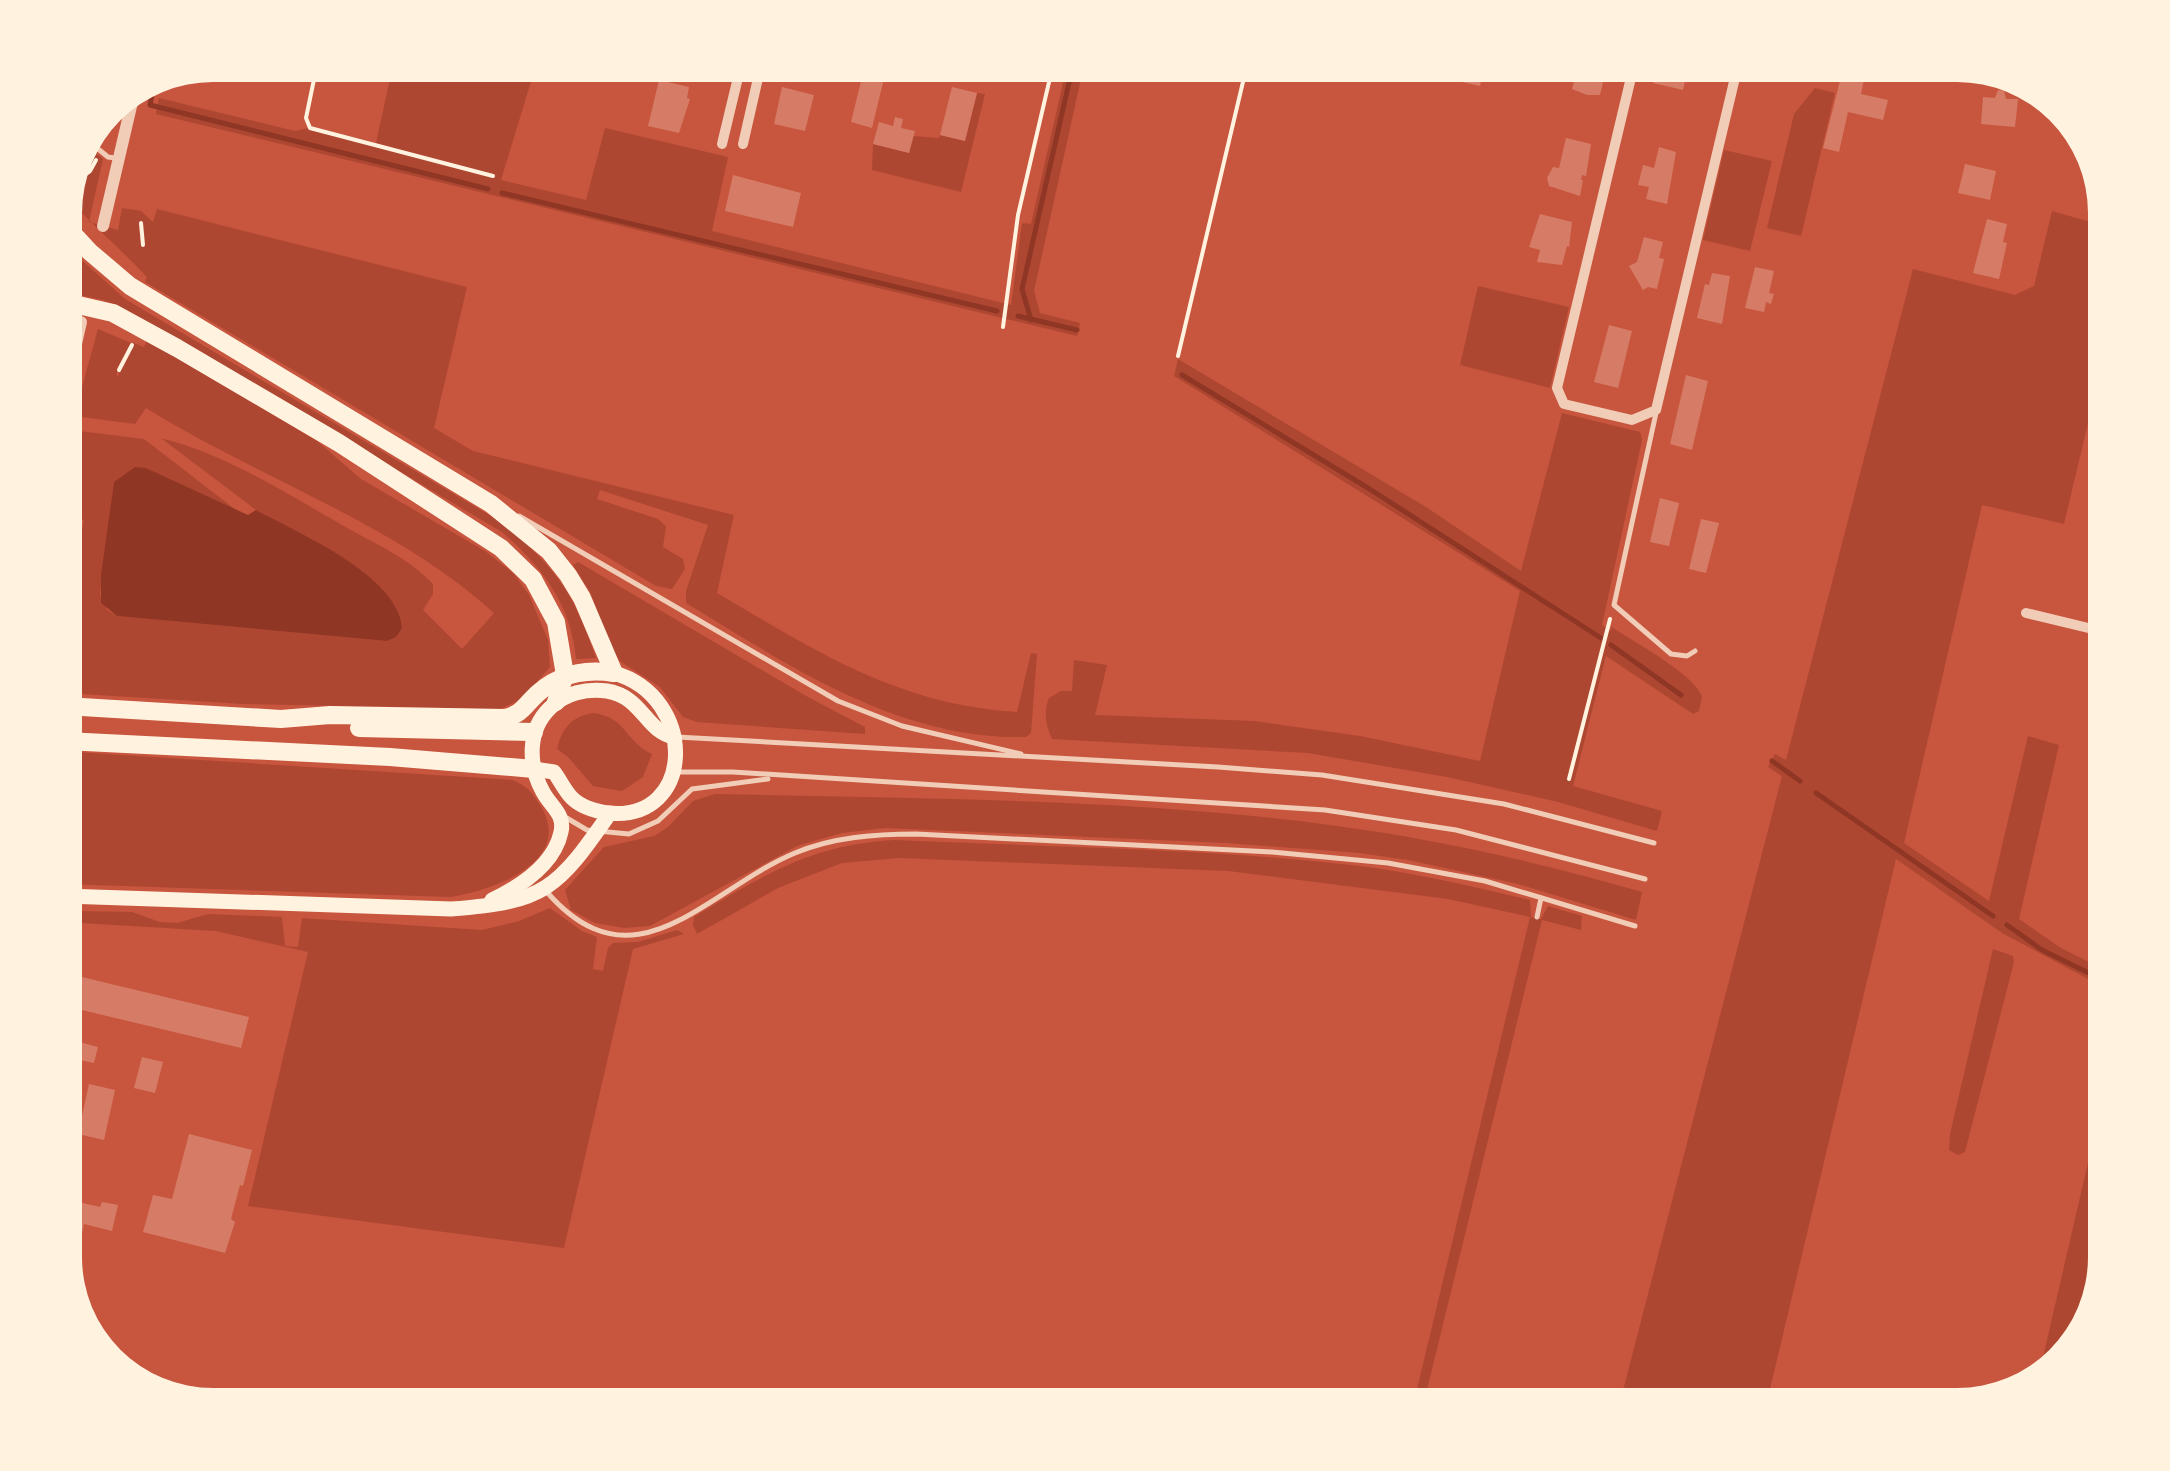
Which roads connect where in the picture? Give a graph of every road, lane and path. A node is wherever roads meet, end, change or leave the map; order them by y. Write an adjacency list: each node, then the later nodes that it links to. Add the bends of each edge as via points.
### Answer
1 (313, 83): 13 (path, via 310,128)
2 (737, 83): 9 (street)
3 (757, 83): 10 (street)
4 (1049, 83): 19 (path, via 1018,215)
5 (1243, 83): 21 (path)
6 (1630, 83): 23 (street, via 1557,388 1564,404 1632,420)
7 (1734, 83): 23 (street)
8 (130, 113): 12 (street)
9 (722, 144)
10 (742, 144)
11 (99, 150): 12 (lane)
12 (119, 159): 15 (street)
13 (494, 176)
14 (141, 224): 17 (path)
15 (103, 226)
16 (83, 244): 24 (highway, via 145,296)
17 (144, 245)
18 (83, 306): 30 (highway, via 113,314 178,348 501,548 546,599)
19 (1003, 327)
20 (132, 344): 22 (path)
21 (1178, 356)
22 (118, 370)
23 (1656, 410): 25 (lane)
24 (491, 504): 29 (highway, via 568,575); 37 (lane, via 838,701 902,726)
25 (1614, 605): 28 (lane, via 1671,654); 41 (path)
26 (2026, 614): 27 (street)
27 (2088, 628)
28 (1695, 651)
29 (614, 673): 30 (highway); 35 (main road, via 658,700)
30 (565, 676): 31 (highway); 33 (highway, via 505,718)
31 (556, 702): 34 (main road); 35 (main road, via 582,692 615,693 633,701 660,733)
32 (83, 707): 33 (highway)
33 (282, 719): 34 (highway, via 318,726)
34 (534, 732): 38 (main road)
35 (674, 737): 37 (lane); 39 (main road)
36 (83, 742): 38 (highway)
37 (1038, 758): 45 (lane, via 1270,770 1415,788)
38 (534, 769): 42 (main road, via 554,772 582,806); 43 (main road)
39 (674, 772): 40 (lane); 42 (main road, via 647,804)
40 (776, 777): 44 (lane, via 700,786 648,828); 46 (lane, via 1325,810 1518,844)
41 (1570, 778)
42 (610, 813): 44 (main road)
43 (560, 814): 44 (lane); 50 (main road, via 561,833 546,862 522,884)
44 (597, 832): 47 (main road)
45 (1654, 843)
46 (1645, 879)
47 (544, 888): 49 (lane, via 586,927 644,933 682,919 796,853 852,838 916,834 1334,857 1437,871); 50 (main road, via 519,901)
48 (83, 896): 50 (main road)
49 (1541, 898): 51 (lane); 52 (lane)
50 (479, 906)
51 (1536, 917)
52 (1636, 926)

